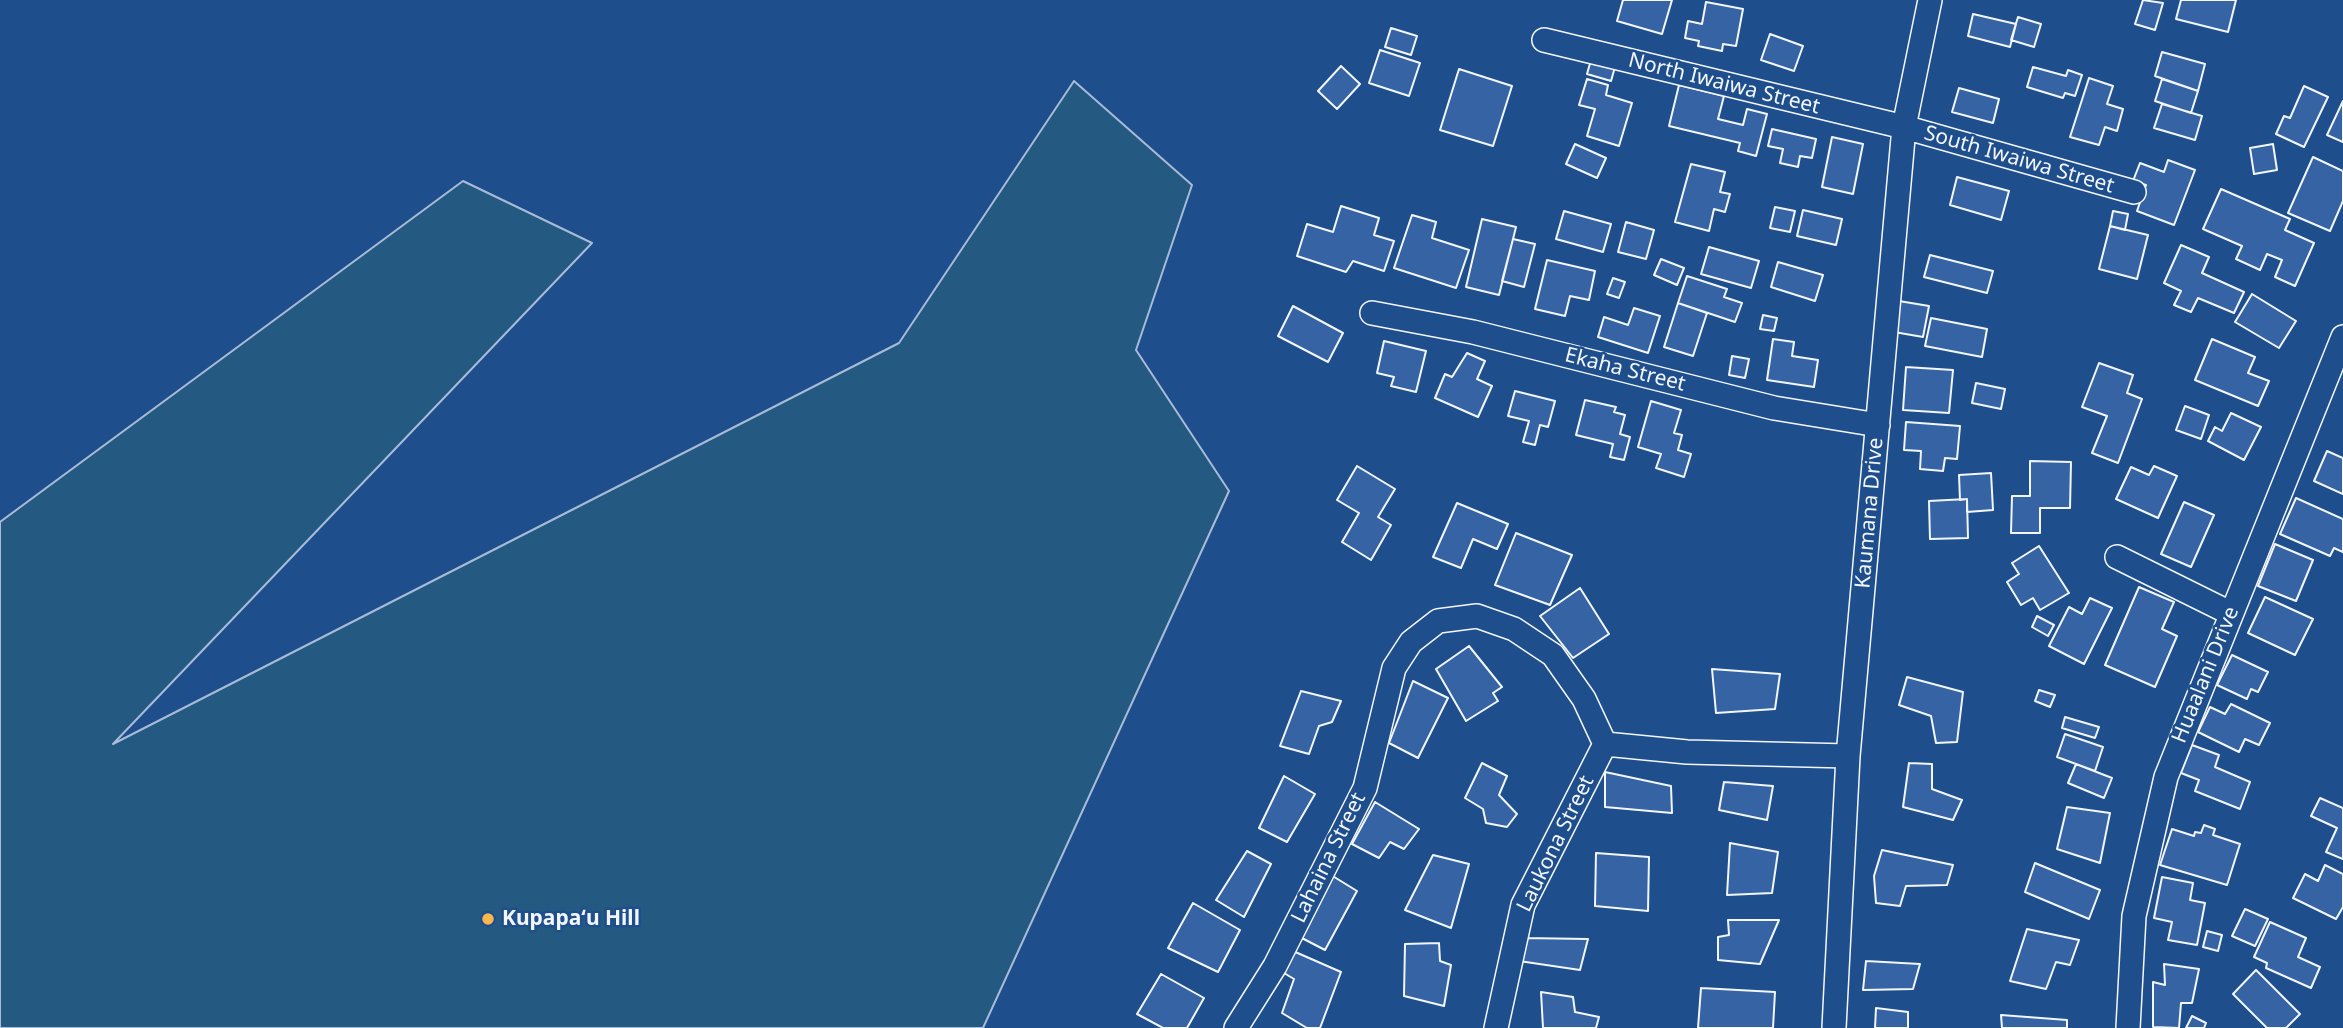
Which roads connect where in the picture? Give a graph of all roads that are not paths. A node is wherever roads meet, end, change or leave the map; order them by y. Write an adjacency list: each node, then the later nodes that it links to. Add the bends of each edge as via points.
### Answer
1 (1930, 0): 3 (street, Kaumana Drive)
2 (1544, 40): 3 (street, North Iwaiwa Street)
3 (1904, 128): 4 (street, South Iwaiwa Street); 7 (street, Kaumana Drive)
4 (2134, 192)
5 (1372, 313): 7 (street, Ekaha Street, via 1474,332 1774,408)
6 (2343, 337): 9 (street, Huaalani Drive)
7 (1878, 425): 11 (street, Kaumana Drive)
8 (2118, 557): 9 (street)
9 (2230, 613): 15 (street, Huaalani Drive, via 2166,777 2134,916)
10 (1605, 744): 11 (street, via 1688,752); 12 (street, Lahaina Street, via 1584,699 1553,655 1514,629 1477,617 1438,621 1411,642 1394,668 1365,789 1275,966); 13 (street, Laukona Street, via 1523,905)
11 (1848, 756): 14 (street, Kaumana Drive)
12 (1236, 1028)
13 (1496, 1028)
14 (1834, 1028)
15 (2128, 1028)

